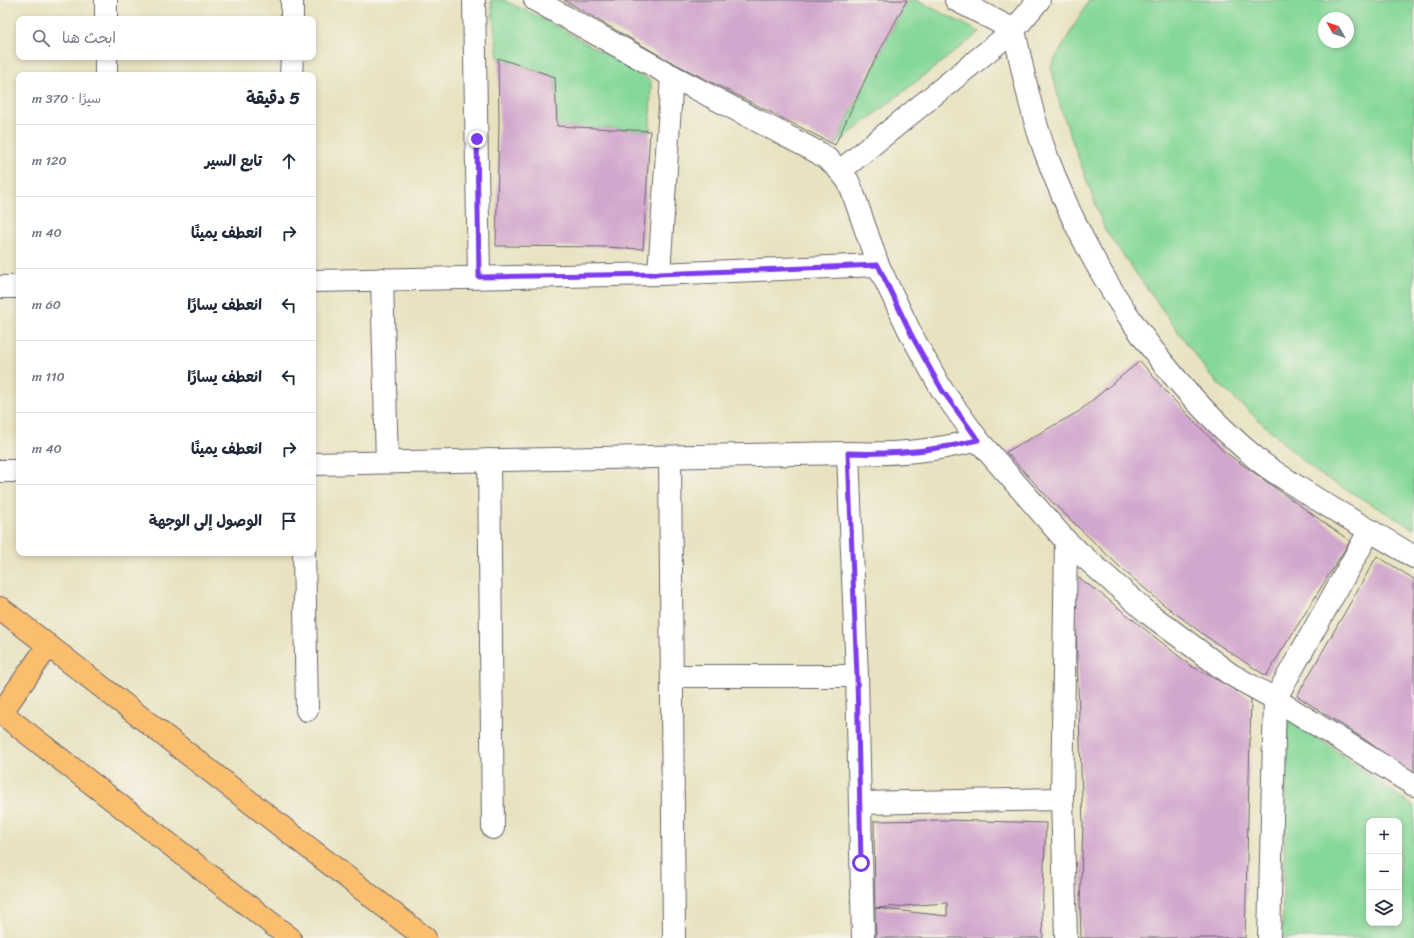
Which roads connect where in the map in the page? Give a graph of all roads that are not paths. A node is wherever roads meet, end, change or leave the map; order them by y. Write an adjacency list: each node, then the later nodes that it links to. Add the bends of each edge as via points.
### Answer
1 (106, 0): 7 (street)
2 (292, 0): 8 (street)
3 (474, 0): 18 (street)
4 (535, 0): 14 (street)
5 (956, 0): 9 (street)
6 (1039, 0): 9 (street)
7 (106, 16)
8 (292, 16)
9 (1014, 30): 15 (street); 31 (street, via 1027,92 1045,153 1090,254 1131,322 1180,384 1212,419 1259,462 1318,501)
10 (106, 60): 12 (street)
11 (292, 60): 13 (street)
12 (106, 72)
13 (292, 72)
14 (672, 76): 15 (street, via 819,153); 17 (street)
15 (840, 171): 16 (street, via 853,193)
16 (878, 265): 17 (street); 23 (street, via 912,336 942,390)
17 (659, 274): 18 (street)
18 (479, 277): 19 (street)
19 (382, 280): 20 (street); 27 (street)
20 (316, 281)
21 (0, 287): 22 (street)
22 (16, 287)
23 (978, 440): 24 (street, via 946,448 913,452); 32 (street)
24 (848, 453): 25 (street); 38 (street)
25 (670, 456): 26 (street); 37 (street)
26 (489, 460): 27 (street); 45 (street)
27 (387, 462): 28 (street)
28 (316, 464)
29 (16, 470): 30 (street)
30 (0, 471)
31 (1370, 530): 34 (street); 39 (street)
32 (1066, 541): 39 (street, via 1148,614 1230,674); 43 (street)
33 (304, 556): 40 (street)
34 (1414, 557)
35 (0, 608): 36 (main road)
36 (48, 646): 41 (main road); 47 (main road)
37 (672, 676): 38 (street); 48 (street)
38 (857, 676): 44 (street)
39 (1275, 699): 42 (street); 51 (street)
40 (307, 710)
41 (0, 713): 46 (main road)
42 (1414, 785)
43 (1062, 799): 44 (street); 50 (street)
44 (860, 803): 49 (street)
45 (493, 828)
46 (290, 938)
47 (425, 938)
48 (674, 938)
49 (863, 938)
50 (1066, 938)
51 (1269, 938)

